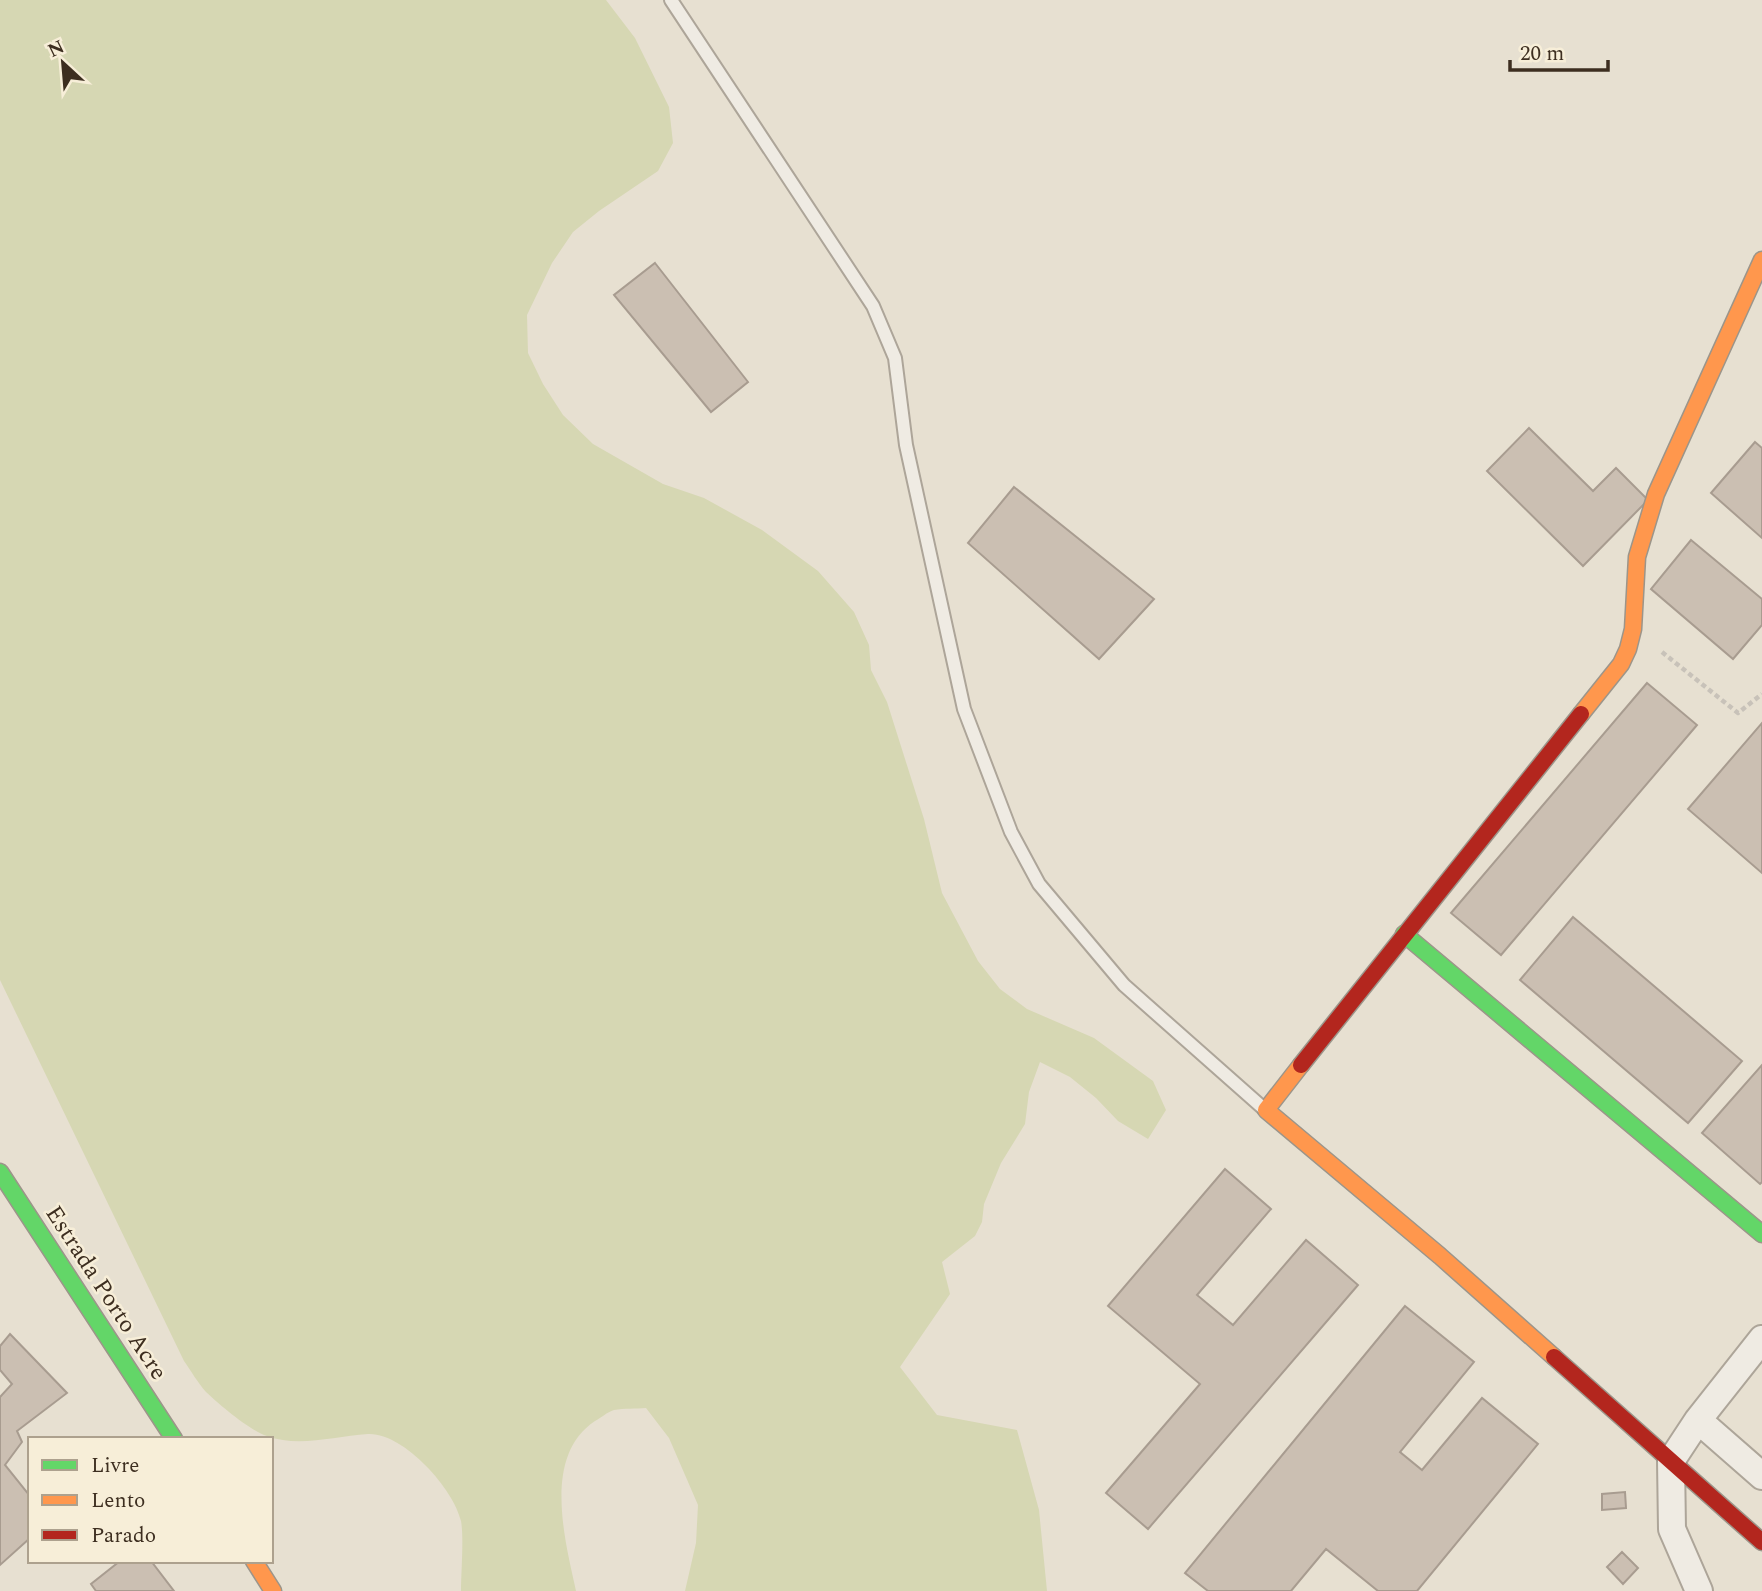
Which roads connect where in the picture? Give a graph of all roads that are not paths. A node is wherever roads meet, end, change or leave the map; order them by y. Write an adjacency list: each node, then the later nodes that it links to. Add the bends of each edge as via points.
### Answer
1 (671, 0): 4 (lane, via 873,306 886,333 895,358 906,445 964,709 1017,842 1039,884 1124,985)
2 (1762, 260): 3 (street, via 1656,494 1637,557 1633,629 1621,664)
3 (1404, 934): 4 (street); 6 (street)
4 (1266, 1110): 10 (street, via 1440,1256)
5 (0, 1172): 9 (street, Estrada Porto Acre)
6 (1762, 1234)
7 (1762, 1339): 8 (street)
8 (1698, 1420): 10 (street); 11 (street)
9 (173, 1437)
10 (1671, 1461): 12 (street); 15 (street, via 1672,1529)
11 (1762, 1476)
12 (1762, 1542)
13 (255, 1563): 14 (street)
14 (273, 1591)
15 (1699, 1591)

